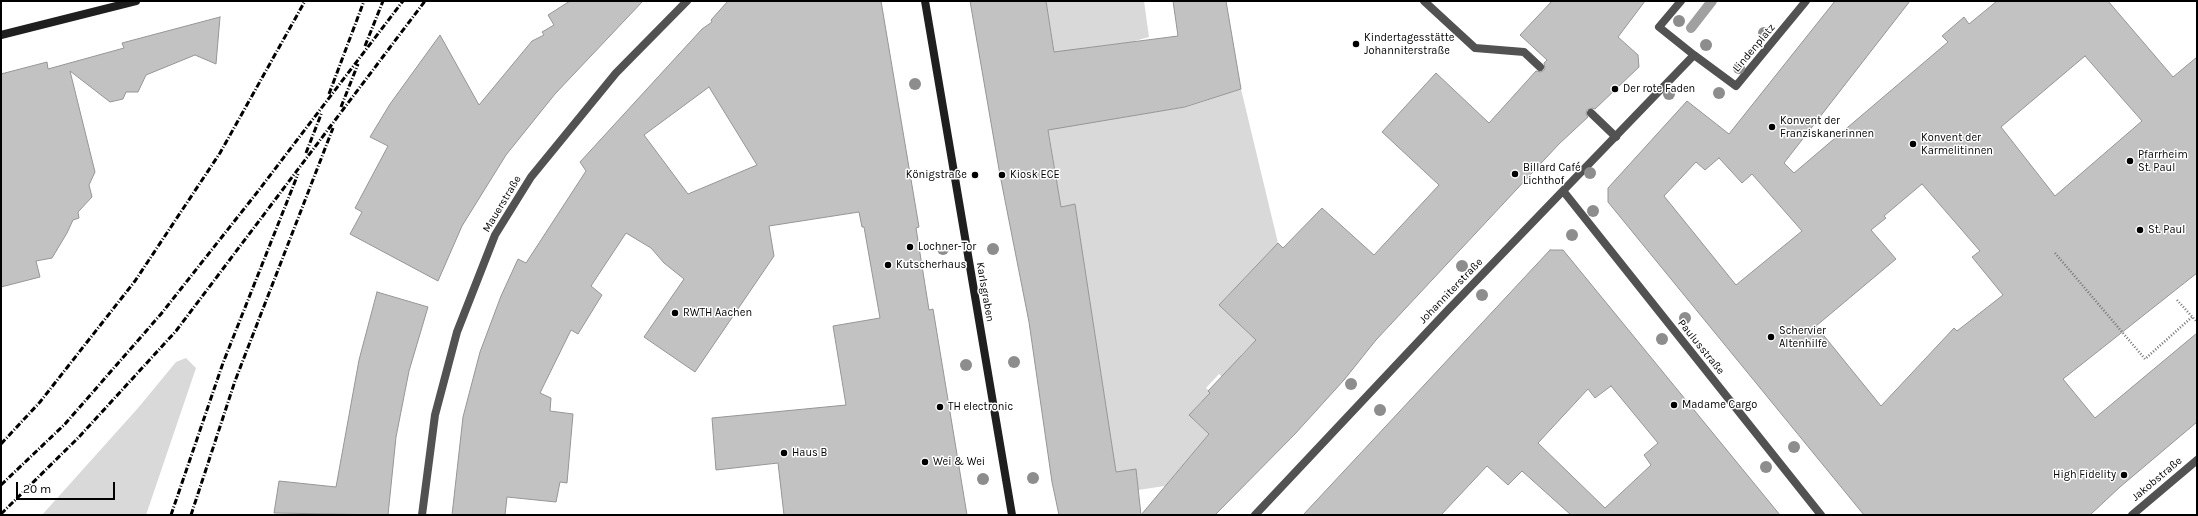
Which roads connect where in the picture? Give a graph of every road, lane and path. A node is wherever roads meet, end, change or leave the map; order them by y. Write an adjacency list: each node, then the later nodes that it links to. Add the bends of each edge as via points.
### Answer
1 (136, 1): 7 (street)
2 (687, 1): 18 (street, Mauerstraße, via 616,73 531,177 495,235 457,332 435,415)
3 (926, 1): 19 (street, Karlsgraben)
4 (1424, 1): 9 (street, via 1475,48 1524,52)
5 (1680, 1): 8 (street, Lindenplatz, via 1659,27)
6 (1806, 1): 8 (street, Lindenplatz, via 1736,86)
7 (1, 35)
8 (1694, 55): 11 (street, Johanniterstraße)
9 (1540, 67)
10 (1591, 113): 11 (street)
11 (1616, 137): 12 (street, Johanniterstraße)
12 (1564, 192): 20 (street, Johanniterstraße, via 1447,310); 21 (street, Paulusstraße)
13 (2055, 253): 15 (path, via 2145,359)
14 (2177, 300): 15 (path)
15 (2192, 317): 16 (path)
16 (2197, 322)
17 (2197, 460): 22 (street, Jakobstraße)
18 (422, 515)
19 (1012, 515)
20 (1255, 515)
21 (1821, 515)
22 (2132, 515)

